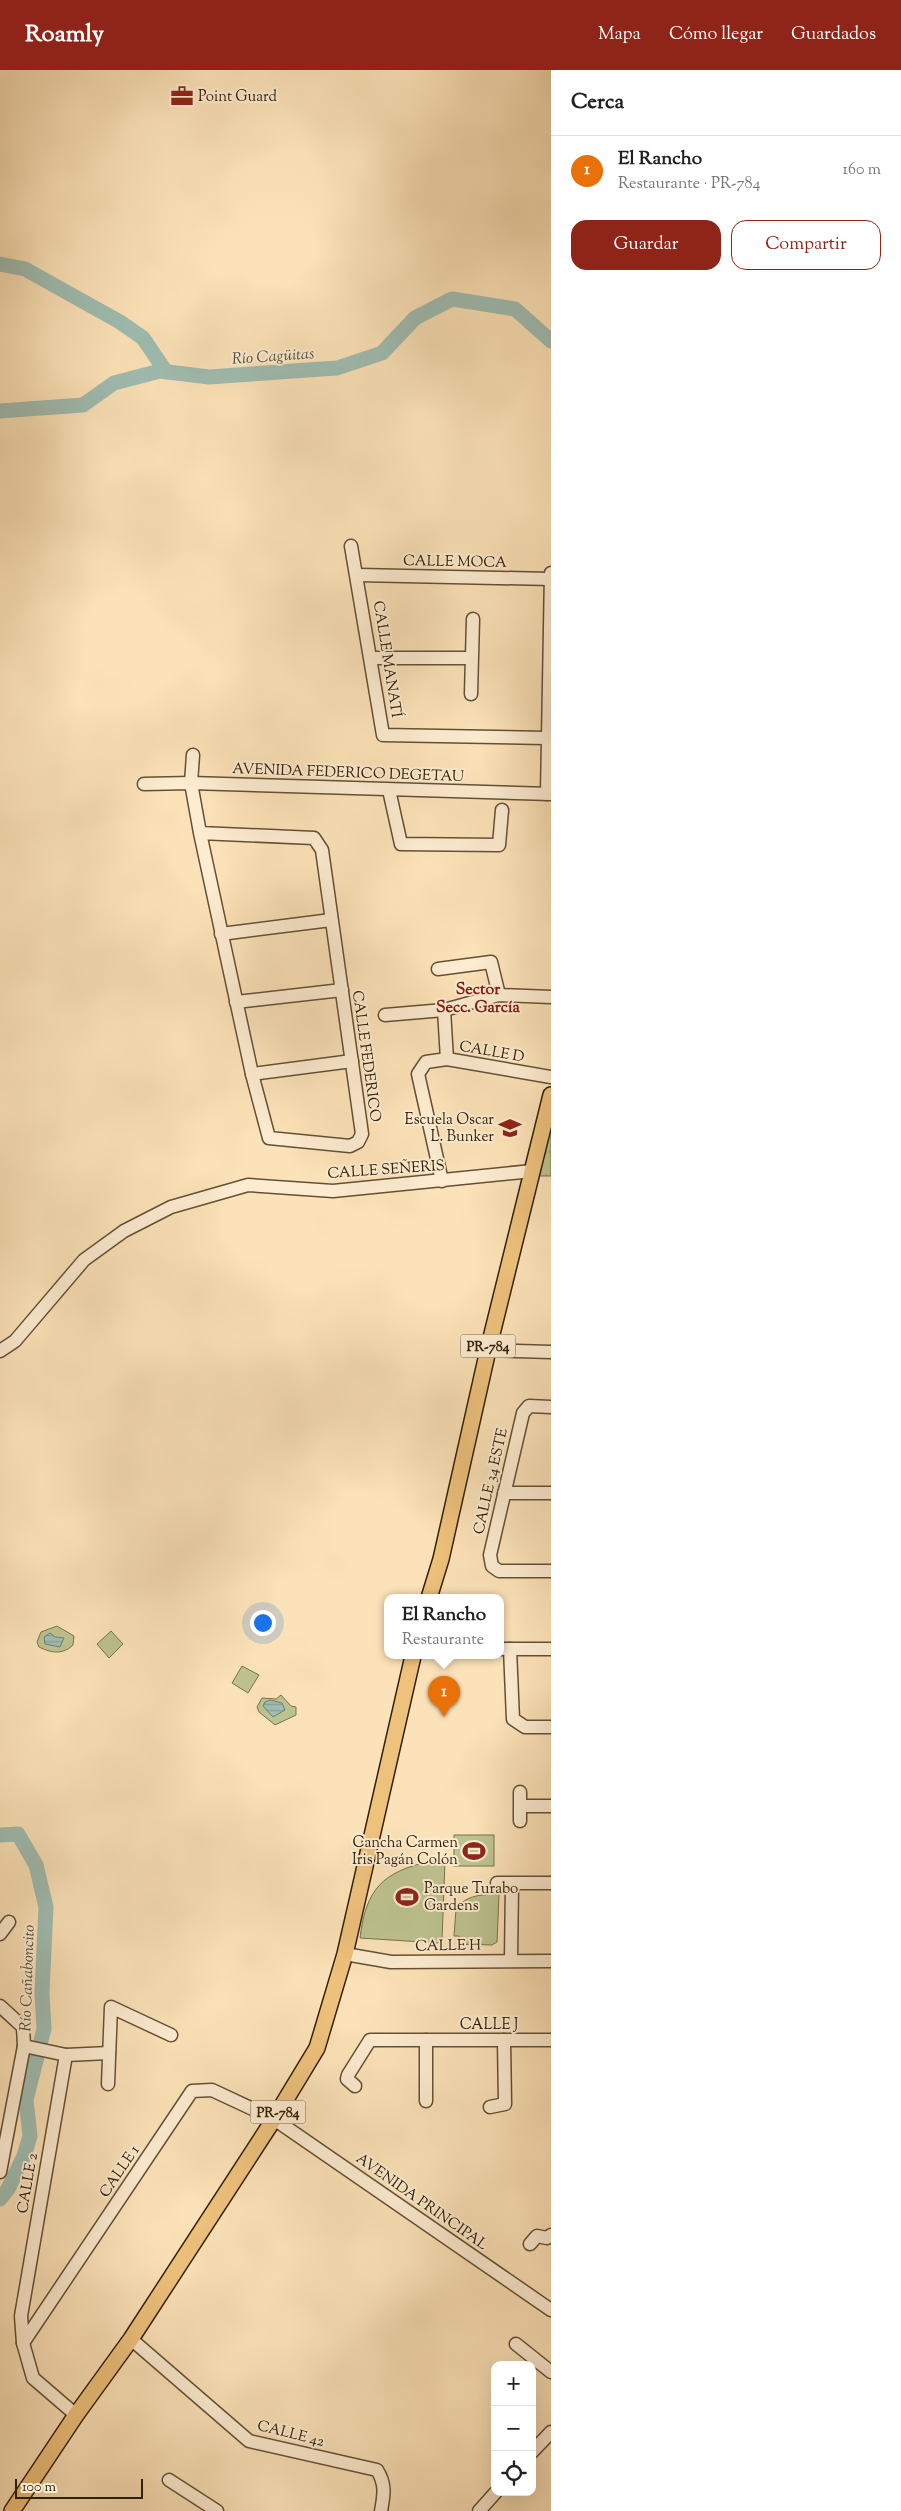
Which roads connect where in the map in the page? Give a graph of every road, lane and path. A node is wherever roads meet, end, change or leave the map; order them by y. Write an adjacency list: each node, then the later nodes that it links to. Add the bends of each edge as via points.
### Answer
1 (351, 546): 3 (street, CALLE MANATÍ)
2 (551, 572): 4 (street)
3 (358, 575): 4 (street, CALLE MOCA); 6 (street, CALLE MANATÍ)
4 (551, 579): 9 (street)
5 (472, 620): 7 (street)
6 (372, 658): 7 (street); 9 (street, CALLE MANATÍ, via 383,735)
7 (471, 658): 8 (street)
8 (471, 694)
9 (546, 738): 14 (street)
10 (193, 755): 11 (street, CALLE FEDERICO)
11 (190, 783): 12 (street, AVENIDA FEDERICO DEGETAU); 13 (street, AVENIDA FEDERICO DEGETAU); 16 (street, CALLE FEDERICO)
12 (144, 784)
13 (389, 790): 14 (street, AVENIDA FEDERICO DEGETAU); 15 (street, via 401,844 499,844)
14 (549, 794)
15 (502, 810)
16 (200, 833): 17 (street, CALLE FEDERICO, via 314,838 322,850); 18 (street, CALLE FEDERICO)
17 (331, 920): 18 (street); 20 (street, CALLE FEDERICO)
18 (221, 934): 23 (street, CALLE FEDERICO)
19 (438, 969): 21 (street, via 491,962)
20 (342, 990): 23 (street); 27 (street, CALLE FEDERICO)
21 (499, 995): 22 (street); 24 (street)
22 (551, 997)
23 (236, 1002): 28 (street, CALLE FEDERICO)
24 (444, 1010): 25 (street); 26 (street)
25 (385, 1015)
26 (448, 1060): 29 (street, CALLE D); 32 (street, CALLE D, via 426,1062 418,1074)
27 (352, 1062): 28 (street); 28 (street, CALLE FEDERICO, via 362,1134 358,1142 350,1146 269,1138)
28 (252, 1074)
29 (551, 1078)
30 (551, 1095): 31 (main road, PR-784 / PR-784)
31 (532, 1171): 32 (street, CALLE SEÑERIS); 33 (main road, PR-784 / PR-784)
32 (442, 1181): 34 (street, CALLE SEÑERIS, via 333,1191 248,1185 171,1207 124,1231 84,1260 15,1341)
33 (488, 1350): 35 (street); 40 (main road, PR-784 / PR-784)
34 (0, 1351)
35 (551, 1352)
36 (551, 1407): 38 (street, CALLE 34 ESTE, via 529,1406 523,1413)
37 (551, 1493): 38 (street)
38 (504, 1494): 39 (street, CALLE 34 ESTE, via 490,1555 492,1566 500,1571)
39 (551, 1571)
40 (430, 1594)
41 (505, 1649): 42 (street); 44 (street, via 513,1719 525,1727)
42 (551, 1649)
43 (412, 1659): 54 (main road, PR-784 / PR-784)
44 (551, 1727)
45 (520, 1792): 46 (street)
46 (521, 1806): 47 (street); 48 (street)
47 (551, 1806)
48 (520, 1821)
49 (497, 1883): 51 (street)
50 (551, 1883): 51 (street)
51 (512, 1884): 55 (street)
52 (10, 1922): 53 (street)
53 (0, 1934)
54 (345, 1954): 55 (street, CALLE H, via 391,1962); 69 (main road, PR-784 / PR-784, via 317,2048)
55 (511, 1960): 56 (street, CALLE H)
56 (551, 1961)
57 (0, 2006): 62 (street, via 22,2027)
58 (171, 2035): 63 (street, via 111,2007)
59 (426, 2040): 60 (street, CALLE J); 66 (street, CALLE J, via 370,2040 348,2075 348,2080); 67 (street)
60 (504, 2040): 61 (street, CALLE J); 68 (street, via 505,2104)
61 (551, 2040)
62 (29, 2047): 64 (street); 70 (street)
63 (108, 2053): 64 (street); 65 (street)
64 (66, 2054): 75 (street, CALLE 2, via 21,2316)
65 (108, 2084)
66 (355, 2086)
67 (426, 2101)
68 (490, 2107)
69 (274, 2119): 73 (street, AVENIDA PRINCIPAL); 74 (main road, PR-784 / PR-784); 75 (street, CALLE 1, via 212,2090 192,2091)
70 (0, 2172)
71 (551, 2235): 72 (street, via 547,2238 537,2236)
72 (530, 2244)
73 (551, 2310)
74 (131, 2339): 78 (main road, PR-784 / PR-784); 85 (street, CALLE 42, via 249,2442 377,2470 384,2490)
75 (23, 2343): 78 (street, CALLE 2, via 33,2378)
76 (516, 2344): 77 (street)
77 (550, 2370)
78 (76, 2415): 83 (main road, PR-784 / PR-784)
79 (551, 2432): 80 (street)
80 (533, 2451)
81 (169, 2480): 84 (street)
82 (492, 2496): 86 (street)
83 (10, 2511)
84 (217, 2511)
85 (381, 2511)
86 (478, 2511)

